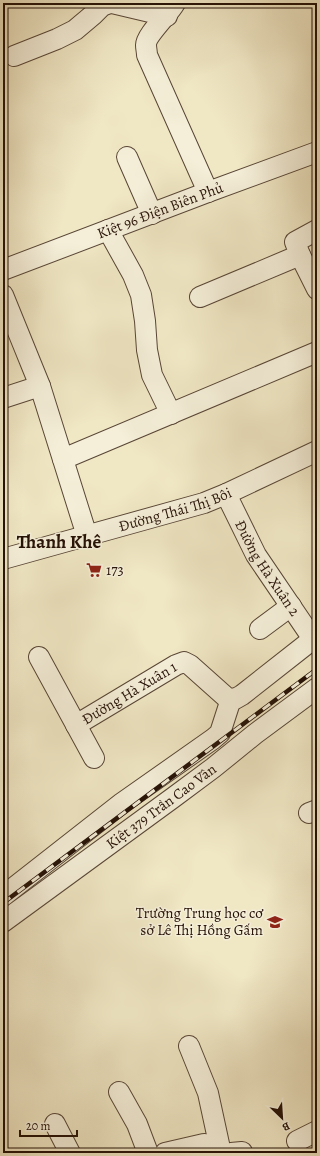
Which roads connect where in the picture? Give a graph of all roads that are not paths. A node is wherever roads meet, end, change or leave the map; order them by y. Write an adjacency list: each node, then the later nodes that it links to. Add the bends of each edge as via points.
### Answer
1 (106, 4): 2 (street); 3 (street, via 75,30)
2 (171, 9): 6 (street, via 149,36 146,44 147,55)
3 (14, 56)
4 (317, 152): 6 (street, Kiệt 96 Điện Biên Phủ)
5 (127, 157): 7 (street)
6 (208, 192): 7 (street, Kiệt 96 Điện Biên Phủ)
7 (152, 214): 8 (street, Kiệt 96 Điện Biên Phủ)
8 (108, 230): 11 (street, Kiệt 96 Điện Biên Phủ); 18 (street, via 141,295 152,375)
9 (317, 230): 10 (street, via 295,242)
10 (300, 255): 12 (street); 14 (street)
11 (3, 270)
12 (317, 289)
13 (3, 295): 16 (street)
14 (200, 296)
15 (317, 352): 18 (street)
16 (40, 386): 17 (street); 20 (street)
17 (3, 398)
18 (170, 414): 20 (street)
19 (317, 451): 21 (street, Đường Thái Thị Bôi)
20 (63, 459): 22 (street)
21 (226, 494): 22 (street, Đường Thái Thị Bôi, via 204,503); 24 (street, Đường Hà Xuân 2, via 256,555)
22 (87, 536): 23 (street, Đường Thái Thị Bôi)
23 (3, 559)
24 (291, 606): 25 (street); 26 (street, Đường Hà Xuân 2)
25 (260, 628)
26 (315, 638): 29 (street, via 242,695)
27 (39, 657): 30 (street, Đường Hà Xuân 1)
28 (317, 688): 33 (street, Kiệt 379 Trần Cao Vân, via 213,768)
29 (231, 699): 30 (street, Đường Hà Xuân 1, via 184,662); 32 (street, via 220,733 122,803)
30 (76, 725): 31 (street, Đường Hà Xuân 1)
31 (94, 758)
32 (3, 896)
33 (3, 922)
34 (189, 1046): 43 (street, via 208,1093)
35 (119, 1092): 40 (street, via 137,1124)
36 (55, 1124): 39 (street)
37 (317, 1131): 38 (street)
38 (297, 1141)
39 (70, 1153)
40 (148, 1153)
41 (165, 1153): 42 (street, via 204,1144 209,1151)
42 (216, 1153)
43 (221, 1153)
44 (231, 1153): 45 (street)
45 (242, 1153)

